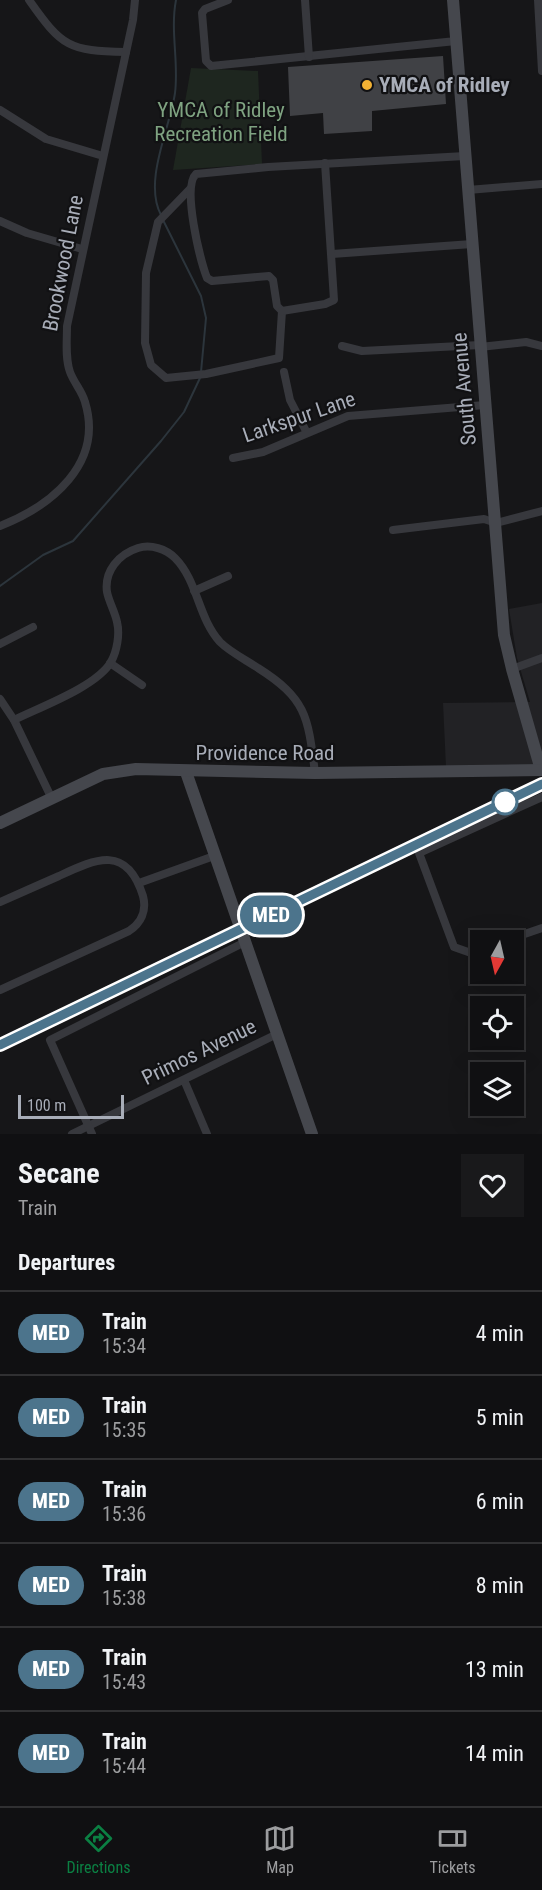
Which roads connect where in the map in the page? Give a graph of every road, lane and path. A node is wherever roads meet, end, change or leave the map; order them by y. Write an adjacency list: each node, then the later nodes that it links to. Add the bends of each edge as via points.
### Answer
1 (29, 0): 9 (street, via 67,44 83,51)
2 (135, 0): 9 (street, Brookwood Lane)
3 (228, 0): 10 (street, via 202,13 206,61 211,66)
4 (304, 0): 10 (street)
5 (453, 0): 7 (street, South Avenue)
6 (538, 0): 8 (street)
7 (456, 41): 10 (street); 14 (street, South Avenue)
8 (541, 46): 11 (street)
9 (126, 52): 13 (street, Brookwood Lane)
10 (309, 57)
11 (542, 71)
12 (0, 110): 13 (street, via 46,140)
13 (103, 156): 21 (street, Brookwood Lane)
14 (465, 156): 15 (street); 18 (street, South Avenue)
15 (325, 163): 17 (street, via 206,171 192,178); 22 (street)
16 (542, 184): 18 (street)
17 (190, 189): 23 (street, via 196,238 207,278 269,276); 23 (street, via 158,222 146,273 145,343 151,365 166,378 201,375 279,358)
18 (468, 190): 20 (street, South Avenue)
19 (0, 221): 21 (street)
20 (472, 244): 22 (street); 26 (street, South Avenue)
21 (82, 249): 33 (street, Brookwood Lane, via 66,351 70,372 84,400 88,421 86,444 80,464 63,487 43,506)
22 (332, 254): 23 (street, via 334,300)
23 (282, 311)
24 (537, 345): 26 (street, via 526,342)
25 (342, 346): 26 (street, via 362,351)
26 (480, 346): 28 (street, South Avenue)
27 (284, 372): 29 (street, via 290,400)
28 (485, 405): 29 (street, Larkspur Lane, via 369,413 332,421); 32 (street, South Avenue)
29 (307, 433): 30 (street, Larkspur Lane, via 263,452)
30 (233, 458)
31 (542, 511): 32 (street)
32 (496, 524): 34 (street, via 484,519); 41 (street, South Avenue, via 504,635)
33 (0, 526)
34 (393, 530)
35 (228, 576): 36 (street)
36 (194, 591): 40 (street, via 182,566 161,548 146,546 118,559 109,573 107,591 118,624 118,643); 47 (street, via 206,621 221,642 282,683 296,698 310,730)
37 (33, 627): 38 (street)
38 (0, 644)
39 (539, 659): 41 (street)
40 (110, 663): 42 (street); 44 (street, via 83,685)
41 (512, 669): 45 (street, South Avenue)
42 (142, 685)
43 (0, 699): 44 (street)
44 (14, 720): 49 (street)
45 (542, 770): 47 (street, Providence Road)
46 (186, 772): 47 (street, Providence Road); 49 (street, Providence Road, via 136,769 103,774); 51 (street)
47 (315, 773)
48 (542, 797): 57 (street, via 419,853 454,947)
49 (52, 799): 50 (street, Providence Road)
50 (0, 823)
51 (214, 856): 52 (street); 56 (street)
52 (139, 883): 53 (street, via 131,869 116,861 98,859); 58 (street, via 145,903 137,926)
53 (0, 902)
54 (542, 928): 55 (street)
55 (524, 934)
56 (243, 944): 59 (street); 61 (street, via 50,1040)
57 (470, 953)
58 (0, 990)
59 (277, 1034): 60 (street, Primos Avenue); 64 (street)
60 (184, 1080): 61 (street, Primos Avenue); 63 (street)
61 (90, 1130): 62 (street, Primos Avenue)
62 (72, 1134)
63 (207, 1134)
64 (312, 1134)

